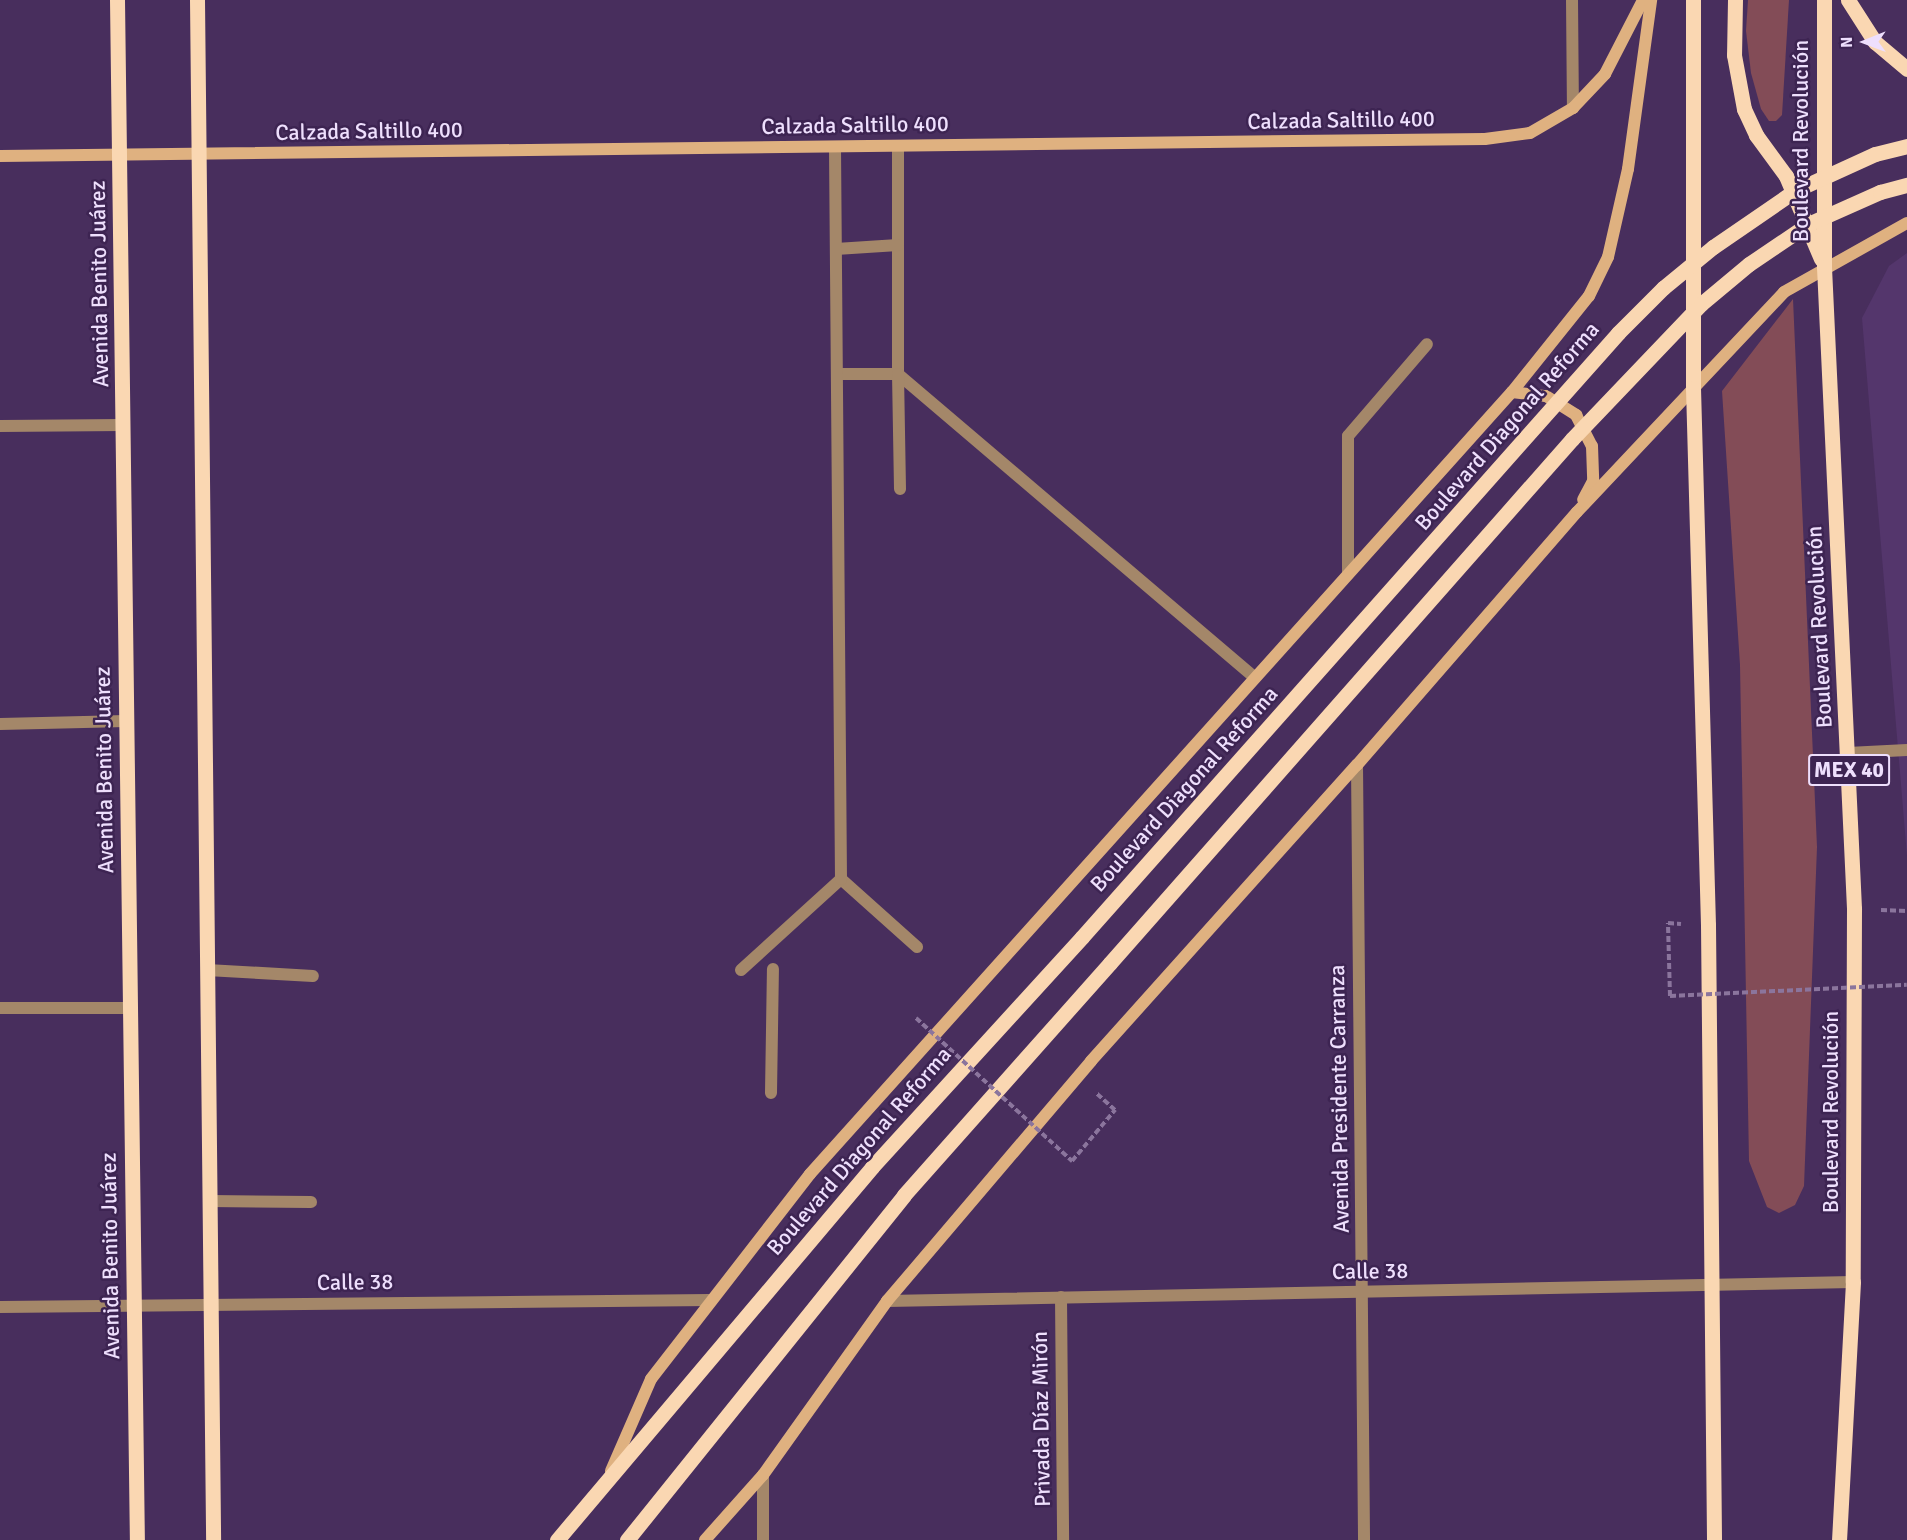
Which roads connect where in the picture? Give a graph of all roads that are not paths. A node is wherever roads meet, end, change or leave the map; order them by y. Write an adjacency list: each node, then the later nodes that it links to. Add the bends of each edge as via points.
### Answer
1 (117, 0): 16 (main road, Avenida Benito Juárez)
2 (197, 0): 15 (main road)
3 (1572, 0): 11 (street)
4 (1643, 0): 11 (street, Calzada Saltillo 400, via 1605,74)
5 (1651, 0): 27 (street, via 1628,169 1608,256 1589,296)
6 (1694, 0): 26 (main road)
7 (1735, 0): 22 (main road, via 1734,55 1744,109 1756,135 1786,176)
8 (1824, 0): 22 (main road, Boulevard Revolución / MEX 40)
9 (1848, 0): 10 (main road, via 1875,42)
10 (1907, 69)
11 (1573, 108): 12 (street, Calzada Saltillo 400, via 1530,133 1485,139)
12 (898, 146): 14 (street, Calzada Saltillo 400); 20 (street)
13 (1907, 146): 60 (main road, Boulevard Diagonal Reforma, bridge, via 1875,154 1796,190 1713,247 1663,288 1618,333 1082,937 872,1167)
14 (835, 147): 15 (street, Calzada Saltillo 400); 21 (street)
15 (199, 153): 16 (street, Calzada Saltillo 400); 42 (main road)
16 (119, 154): 17 (street, Calzada Saltillo 400); 28 (main road, Avenida Benito Juárez)
17 (0, 156)
18 (1907, 185): 64 (main road, bridge, via 1880,192 1808,224 1749,264 1701,304 1572,440 904,1196)
19 (1907, 223): 22 (street)
20 (898, 245): 21 (street); 25 (street)
21 (836, 249): 24 (street)
22 (1824, 267): 26 (street, via 1784,292); 37 (main road, Boulevard Revolución / MEX 40)
23 (1427, 344): 32 (street, via 1348,436)
24 (837, 374): 25 (street); 39 (street)
25 (898, 374): 30 (street); 33 (street)
26 (1693, 388): 31 (street); 51 (main road, via 1708,925)
27 (1512, 392): 31 (street, via 1546,396 1576,415 1592,446 1593,481); 32 (street)
28 (123, 425): 29 (street); 34 (main road, Avenida Benito Juárez)
29 (0, 426)
30 (900, 489)
31 (1577, 512): 38 (street)
32 (1348, 573): 33 (street)
33 (1254, 677): 54 (street, via 810,1174)
34 (126, 721): 35 (street); 46 (main road, Avenida Benito Juárez)
35 (0, 724)
36 (1907, 750): 37 (street)
37 (1848, 753): 50 (main road, Boulevard Revolución / MEX 40, via 1854,909)
38 (1357, 765): 52 (street, Avenida Presidente Carranza); 55 (street, via 1091,1061)
39 (841, 879): 40 (street); 43 (street)
40 (917, 947)
41 (773, 969): 47 (street)
42 (207, 970): 44 (street); 48 (main road)
43 (741, 970)
44 (313, 976)
45 (0, 1008): 46 (street)
46 (130, 1008): 56 (main road, Avenida Benito Juárez)
47 (771, 1093)
48 (209, 1201): 49 (street); 57 (main road)
49 (311, 1202)
50 (1853, 1282): 51 (street, Calle 38); 70 (main road, Boulevard Revolución / MEX 40)
51 (1711, 1285): 52 (street, Calle 38); 69 (main road)
52 (1362, 1292): 53 (street, Calle 38); 68 (street, Avenida Presidente Carranza)
53 (1061, 1297): 55 (street, Calle 38); 67 (street, Privada Díaz Mirón)
54 (710, 1300): 57 (street, Calle 38); 60 (street, via 651,1379)
55 (887, 1301): 59 (street)
56 (133, 1305): 57 (street, Calle 38); 58 (street, Calle 38); 61 (main road, Avenida Benito Juárez)
57 (211, 1305): 62 (main road)
58 (0, 1307)
59 (763, 1475): 65 (street); 66 (street)
60 (607, 1480): 63 (main road, Boulevard Diagonal Reforma)
61 (137, 1540)
62 (213, 1540)
63 (557, 1540)
64 (627, 1540)
65 (705, 1540)
66 (763, 1540)
67 (1063, 1540)
68 (1364, 1540)
69 (1714, 1540)
70 (1839, 1540)

